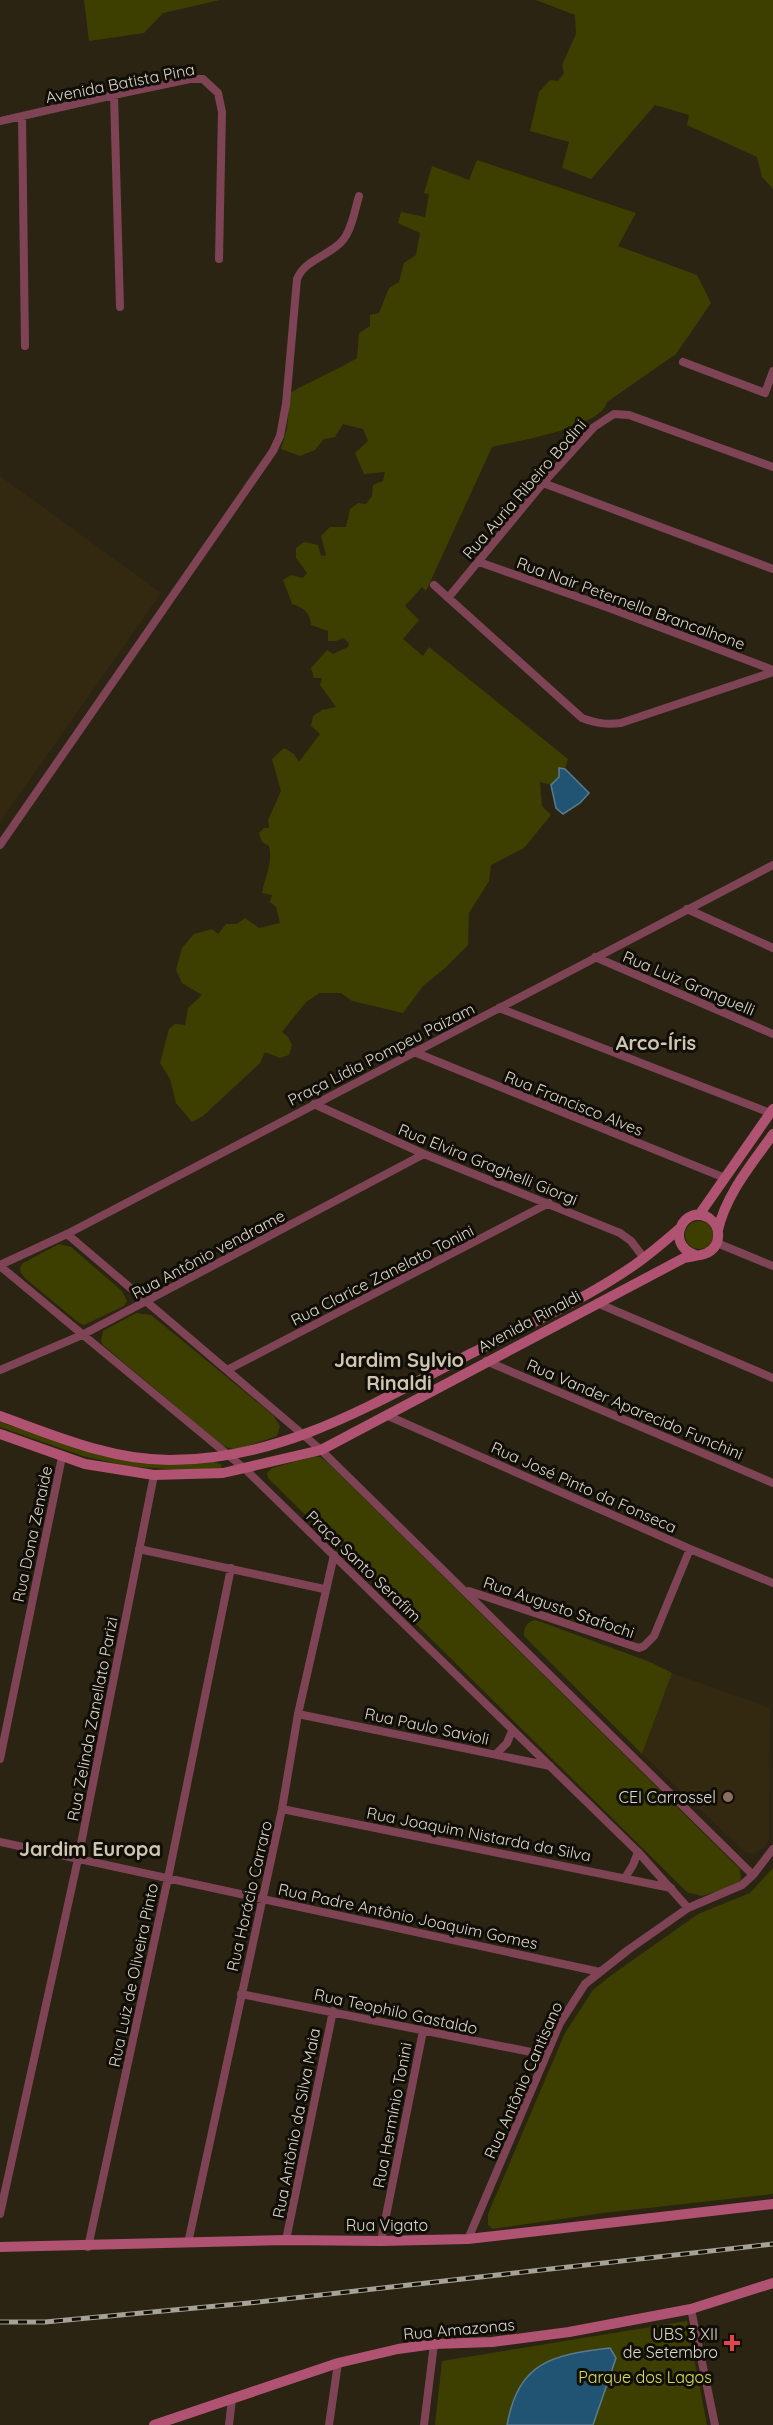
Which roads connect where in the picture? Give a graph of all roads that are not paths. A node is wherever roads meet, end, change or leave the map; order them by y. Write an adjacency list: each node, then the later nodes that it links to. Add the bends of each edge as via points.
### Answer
1 (114, 95): 2 (street, Avenida Batista Pina); 5 (street, Avenida Batista Pina, via 197,79 203,79 218,93 222,112); 6 (street)
2 (22, 116): 3 (street, Avenida Batista Pina); 7 (street)
3 (0, 121)
4 (359, 196): 18 (street, via 342,242 304,267 297,279 286,404 273,451)
5 (219, 259)
6 (120, 307)
7 (25, 346)
8 (683, 362): 10 (street)
9 (773, 372): 10 (street)
10 (769, 394)
11 (773, 467): 12 (street, Rua Auria Ribeiro Bodini, via 629,415 614,414 594,427)
12 (543, 483): 13 (street, Rua Auria Ribeiro Bodini); 14 (street)
13 (479, 562): 16 (street, Rua Auria Ribeiro Bodini); 17 (street, Rua Nair Peternella Brancalhone)
14 (773, 569)
15 (434, 585): 16 (street)
16 (448, 598): 17 (street, via 582,718 596,723 621,723)
17 (773, 671)
18 (0, 844)
19 (773, 865): 20 (street, Praça Lídia Pompeu Paizam)
20 (687, 909): 21 (street); 22 (street, Praça Lídia Pompeu Paizam)
21 (773, 948)
22 (595, 957): 23 (street, Praça Lídia Pompeu Paizam); 24 (street, Rua Luiz Granguelli)
23 (499, 1008): 25 (street, Praça Lídia Pompeu Paizam); 27 (street)
24 (773, 1034)
25 (414, 1052): 26 (street, Praça Lídia Pompeu Paizam); 30 (street, Rua Francisco Alves)
26 (314, 1104): 29 (street, Rua Elvira Graghelli Giorgi); 35 (street, Praça Lídia Pompeu Paizam)
27 (772, 1112): 30 (main road)
28 (773, 1134): 34 (main road, via 729,1197)
29 (424, 1154): 31 (street, Rua Elvira Graghelli Giorgi); 41 (street, Rua Antônio vendrame)
30 (725, 1178): 32 (main road)
31 (549, 1203): 38 (street, Rua Elvira Graghelli Giorgi, via 620,1233); 46 (street, Rua Clarice Zanelato Tonini)
32 (699, 1215): 33 (main road, via 687,1219); 34 (main road, via 711,1219)
33 (679, 1229): 37 (main road, via 680,1243); 38 (main road, Avenida Rinaldi)
34 (718, 1230): 36 (main road)
35 (67, 1234): 39 (street, Praça Lídia Pompeu Paizam); 41 (street)
36 (717, 1243): 37 (main road, via 708,1252); 40 (street)
37 (695, 1255): 42 (main road, Avenida Rinaldi)
38 (644, 1258): 51 (main road, Avenida Rinaldi, via 581,1297 336,1423)
39 (0, 1265): 43 (street, Praça Santo Serafim)
40 (773, 1266)
41 (145, 1302): 43 (street, Rua Antônio vendrame); 46 (street)
42 (597, 1303): 44 (main road, Avenida Rinaldi); 47 (street)
43 (82, 1335): 45 (street, Rua Antônio vendrame); 53 (street, Praça Santo Serafim)
44 (486, 1361): 48 (main road, Avenida Rinaldi); 57 (street, Rua Vander Aparecido Funchini)
45 (0, 1370)
46 (227, 1370): 51 (street)
47 (773, 1378)
48 (386, 1414): 52 (main road, Avenida Rinaldi); 59 (street, Rua José Pinto da Fonseca)
49 (0, 1416): 53 (main road, Avenida Rinaldi, via 120,1454 169,1460)
50 (0, 1434): 54 (main road, Avenida Rinaldi)
51 (303, 1436): 52 (street); 53 (main road, Avenida Rinaldi)
52 (321, 1450): 55 (main road, Avenida Rinaldi); 64 (street)
53 (227, 1456): 55 (street, Praça Santo Serafim)
54 (62, 1457): 56 (main road, Avenida Rinaldi); 68 (street, Rua Dona Zenaide)
55 (245, 1469): 56 (main road, Avenida Rinaldi, via 201,1475); 60 (street, Praça Santo Serafim)
56 (154, 1475): 58 (street, Rua Zelinda Zanellato Parizi)
57 (773, 1483)
58 (139, 1549): 61 (street); 74 (street, Rua Zelinda Zanellato Parizi)
59 (690, 1549): 62 (street, Rua José Pinto da Fonseca); 64 (street, Rua Augusto Stafochi, via 654,1636 639,1648)
60 (334, 1555): 63 (street, Rua Horácio Carraro); 66 (street, Praça Santo Serafim)
61 (231, 1568): 63 (street); 76 (street, Rua Luiz de Oliveira Pinto)
62 (773, 1583)
63 (324, 1589): 65 (street, Rua Horácio Carraro)
64 (465, 1589): 75 (street)
65 (298, 1714): 67 (street, Rua Paulo Savioli); 70 (street, Rua Horácio Carraro)
66 (512, 1731): 67 (street); 69 (street, Praça Santo Serafim)
67 (496, 1754): 69 (street, Rua Paulo Savioli)
68 (0, 1759)
69 (550, 1766): 73 (street, Praça Santo Serafim)
70 (282, 1809): 77 (street, Rua Joaquim Nistarda da Silva); 79 (street, Rua Horácio Carraro)
71 (0, 1842): 74 (street, Rua Padre Antônio Joaquim Gomes)
72 (773, 1849): 75 (street, Rua Antônio Cantisano)
73 (638, 1852): 77 (street); 78 (street, Praça Santo Serafim)
74 (78, 1858): 76 (street, Rua Padre Antônio Joaquim Gomes); 87 (street, Rua Zelinda Zanellato Parizi)
75 (753, 1875): 80 (street, Rua Antônio Cantisano, via 731,1891)
76 (168, 1878): 79 (street, Rua Padre Antônio Joaquim Gomes); 93 (street, Rua Luiz de Oliveira Pinto)
77 (625, 1878): 78 (street, Rua Joaquim Nistarda da Silva)
78 (671, 1887): 80 (street, Praça Santo Serafim)
79 (263, 1899): 81 (street, Rua Padre Antônio Joaquim Gomes); 82 (street, Rua Horácio Carraro)
80 (688, 1908): 81 (street, Rua Antônio Cantisano)
81 (600, 1972): 85 (street, Rua Antônio Cantisano, via 585,1984 560,2023)
82 (241, 1994): 83 (street, Rua Teophilo Gastaldo); 91 (street, Rua Horácio Carraro)
83 (333, 2011): 84 (street, Rua Teophilo Gastaldo); 89 (street, Rua Antônio da Silva Maia)
84 (423, 2031): 85 (street, Rua Teophilo Gastaldo); 90 (street, Rua Hermínio Tonini)
85 (546, 2055): 88 (street, Rua Antônio Cantisano)
86 (773, 2204): 88 (main road, Rua Vigato)
87 (0, 2214)
88 (468, 2238): 90 (main road, Rua Vigato)
89 (286, 2240): 90 (main road, Rua Vigato); 91 (main road, Rua Vigato)
90 (381, 2241)
91 (188, 2243): 93 (main road, Rua Vigato)
92 (0, 2247): 93 (main road, Rua Vigato)
93 (88, 2247)
94 (773, 2283): 95 (main road, Rua Amazonas)
95 (691, 2309): 96 (main road, Rua Amazonas, via 569,2332 492,2342); 103 (street)
96 (434, 2344): 97 (main road, Rua Amazonas); 102 (street)
97 (338, 2362): 98 (main road, Rua Amazonas); 101 (street)
98 (232, 2399): 99 (main road, Rua Amazonas); 100 (street)
99 (154, 2425)
100 (229, 2425)
101 (329, 2425)
102 (423, 2425)
103 (715, 2425)

